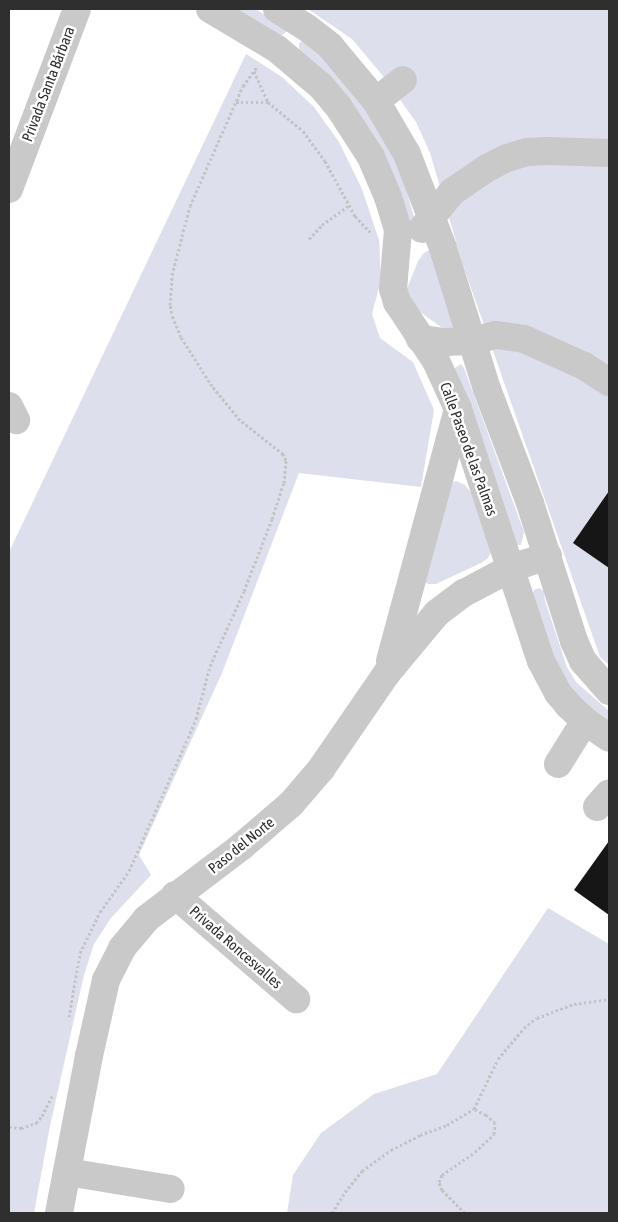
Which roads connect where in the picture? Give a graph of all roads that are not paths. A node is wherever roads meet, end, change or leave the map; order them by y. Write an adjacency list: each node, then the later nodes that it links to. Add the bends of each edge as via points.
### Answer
1 (77, 9): 7 (street, Privada Santa Bárbara)
2 (210, 9): 9 (street, Calle Paseo de las Palmas, via 277,48 327,93 367,151 383,184 398,230)
3 (277, 9): 5 (street, via 330,46)
4 (403, 80): 5 (street)
5 (376, 101): 8 (street, via 408,154)
6 (609, 152): 8 (street, via 526,152 507,158 452,192)
7 (9, 188)
8 (431, 218): 9 (street); 11 (street)
9 (396, 260): 10 (street, Calle Paseo de las Palmas, via 394,289 397,302)
10 (420, 339): 11 (street); 13 (street, Calle Paseo de las Palmas, via 436,361)
11 (472, 341): 12 (street, via 496,335 524,338 584,366); 14 (street)
12 (609, 382)
13 (458, 409): 15 (street, Calle Paseo de las Palmas); 16 (street)
14 (548, 556): 15 (street, Paso del Norte); 17 (street, via 574,641 584,661)
15 (511, 568): 16 (street, Paso del Norte, via 464,593 437,613); 18 (street, Calle Paseo de las Palmas, via 548,678)
16 (387, 673): 21 (street, Paso del Norte, via 321,769 291,804 242,846)
17 (609, 691)
18 (585, 721): 19 (street, Calle Paseo de las Palmas); 20 (street)
19 (609, 738)
20 (558, 764)
21 (175, 895): 22 (street, Privada Roncesvalles); 23 (street, Paso del Norte, via 146,919 128,941 106,980)
22 (296, 999)
23 (67, 1172): 24 (street); 25 (street, Paso del Norte)
24 (171, 1189)
25 (59, 1213)

